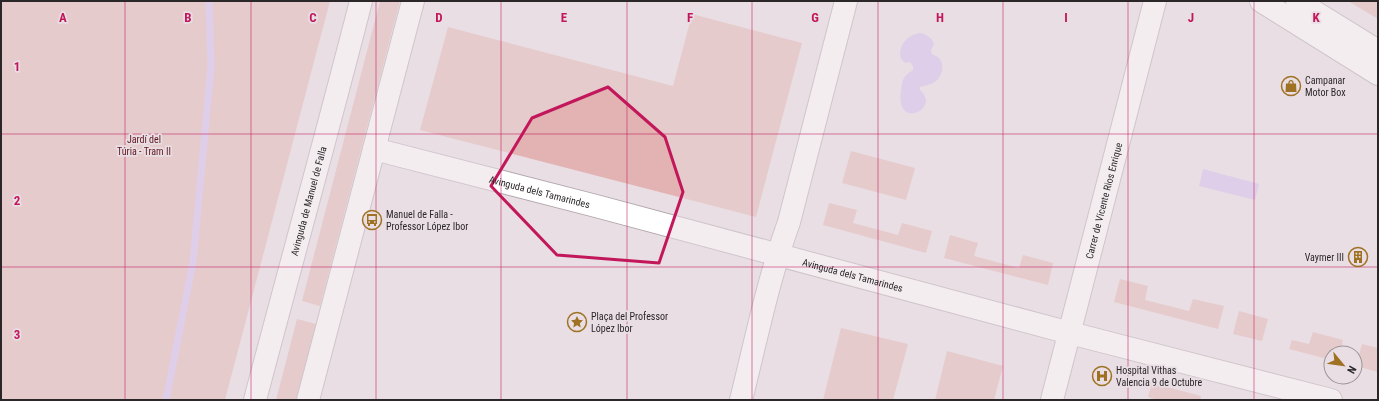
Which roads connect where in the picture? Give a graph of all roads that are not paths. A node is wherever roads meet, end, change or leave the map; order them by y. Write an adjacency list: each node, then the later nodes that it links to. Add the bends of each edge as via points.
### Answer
1 (361, 1): 12 (street, Avinguda de Manuel de Falla)
2 (413, 1): 9 (street)
3 (846, 1): 10 (street, via 789,222)
4 (1155, 1): 11 (street, Carrer de Vicente Rios Enrique)
5 (1261, 1): 8 (street)
6 (1297, 1): 7 (street)
7 (1378, 51)
8 (1378, 74)
9 (374, 149): 10 (street, Avinguda dels Tamarindes); 13 (street)
10 (777, 255): 11 (street, Avinguda dels Tamarindes); 14 (street)
11 (1070, 333): 15 (street, Carrer de Vicente Rios Enrique); 16 (street, Avinguda dels Tamarindes)
12 (255, 400)
13 (308, 400)
14 (741, 400)
15 (1052, 400)
16 (1331, 400)

